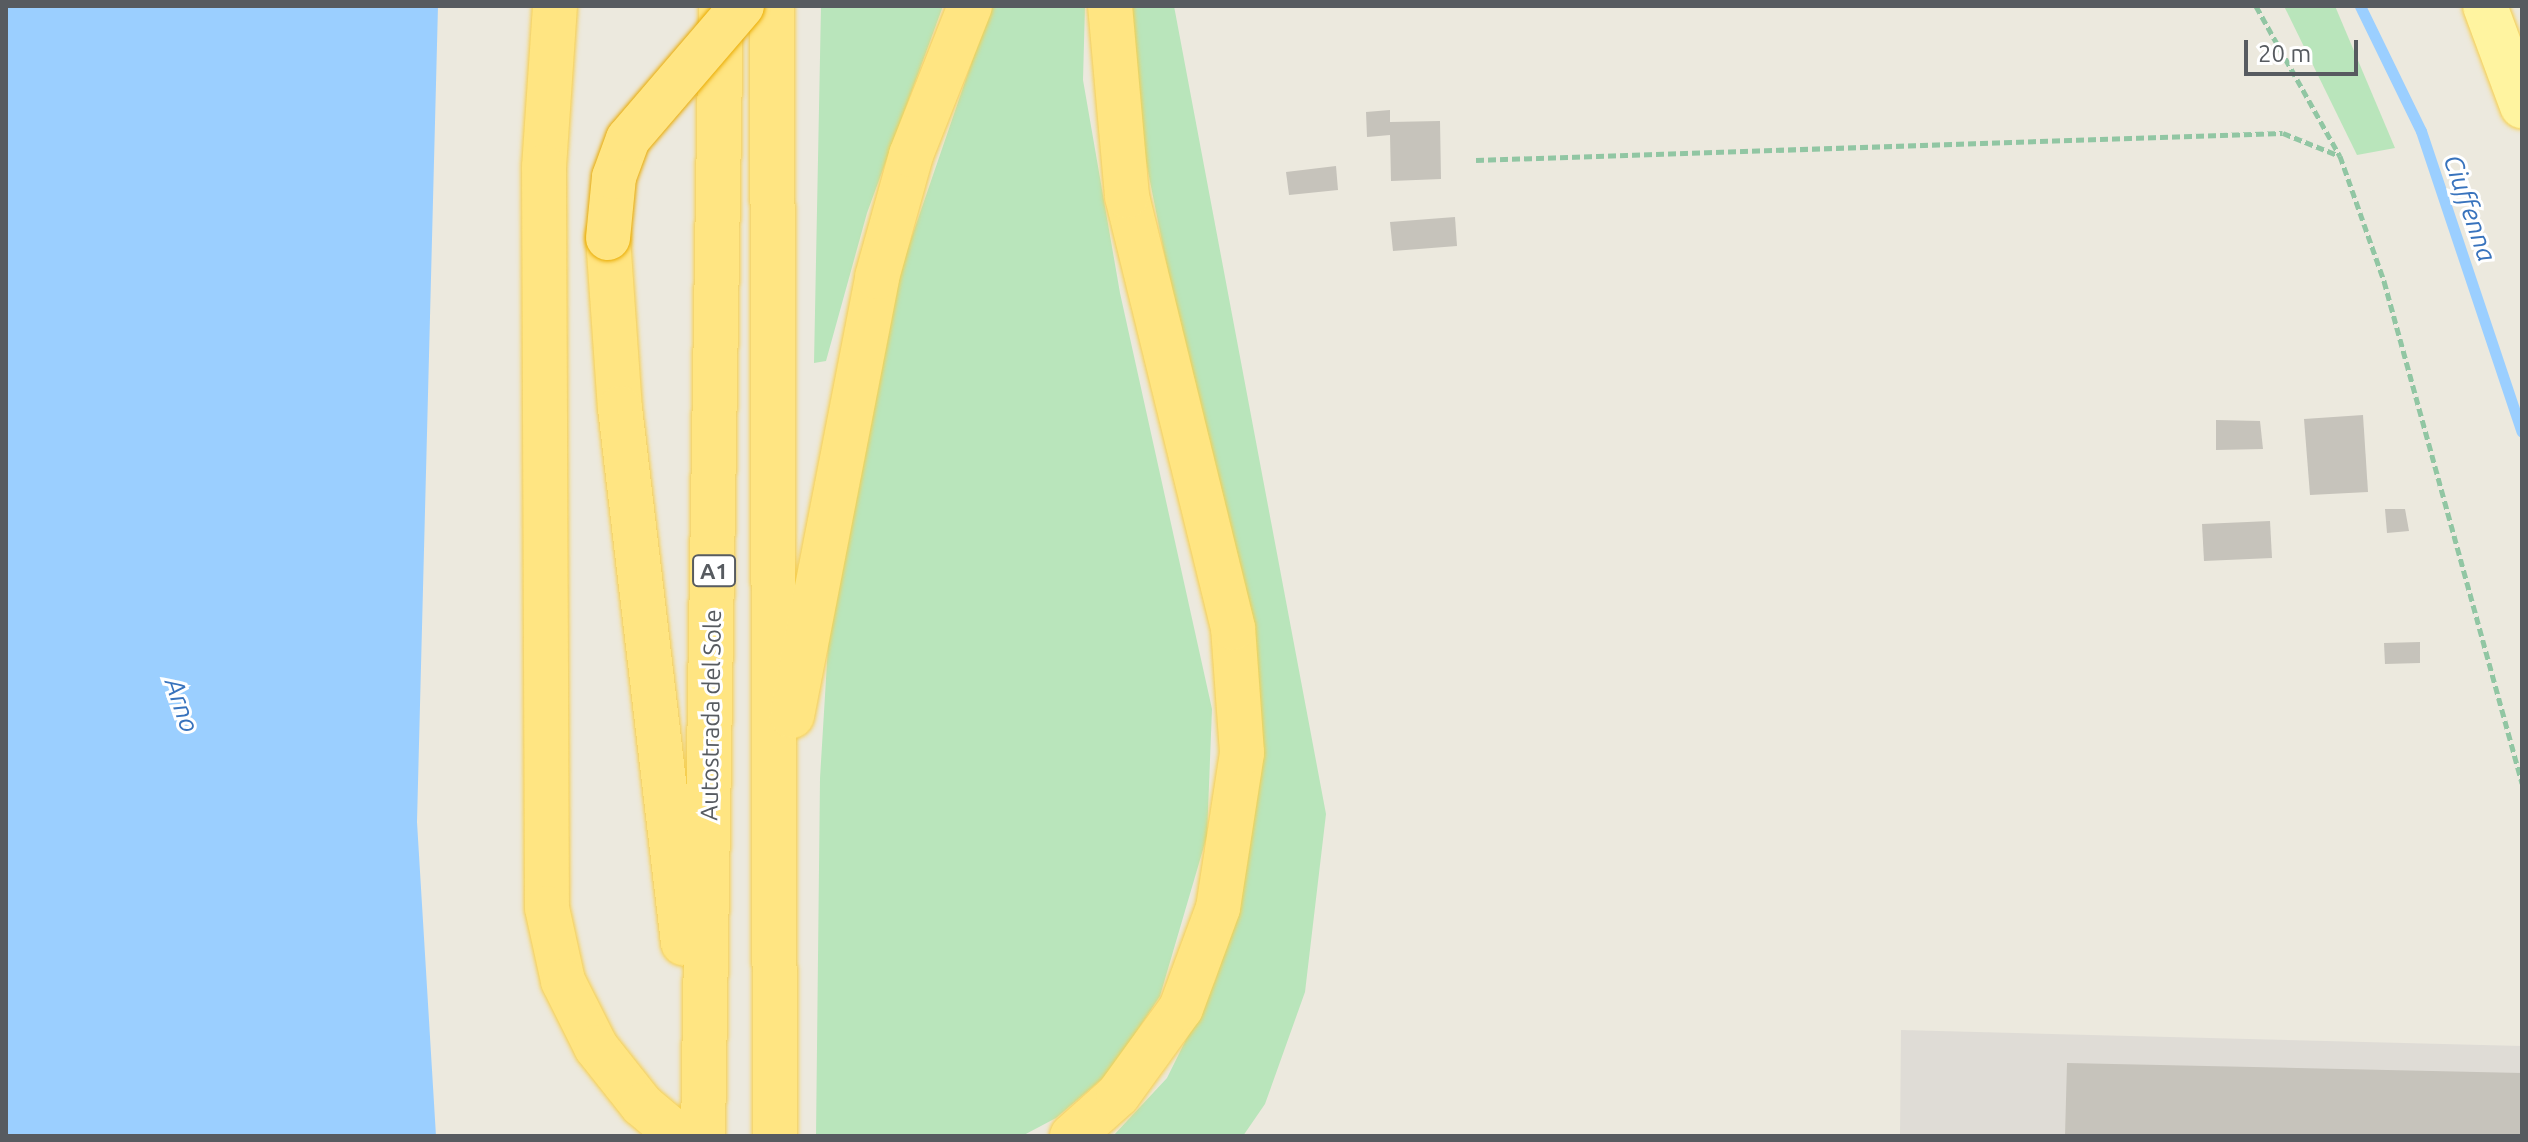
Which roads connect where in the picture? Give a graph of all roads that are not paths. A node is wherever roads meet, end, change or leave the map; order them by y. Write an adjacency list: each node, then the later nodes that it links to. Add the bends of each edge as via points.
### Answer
1 (555, 6): 10 (highway, via 544,167 546,880 563,981 619,1080)
2 (721, 6): 10 (highway, Autostrada del Sole / A1)
3 (742, 6): 10 (highway, bridge, via 628,139 614,177 608,238 620,408)
4 (772, 6): 9 (highway, A1, via 769,552)
5 (970, 6): 9 (highway, via 911,155 877,277)
6 (1110, 6): 12 (highway, via 1127,196 1233,628 1242,753 1218,908 1181,1008 1118,1095)
7 (2485, 6): 8 (main road)
8 (2522, 106)
9 (776, 797): 11 (highway, A1)
10 (695, 1127)
11 (775, 1136)
12 (1072, 1136)

